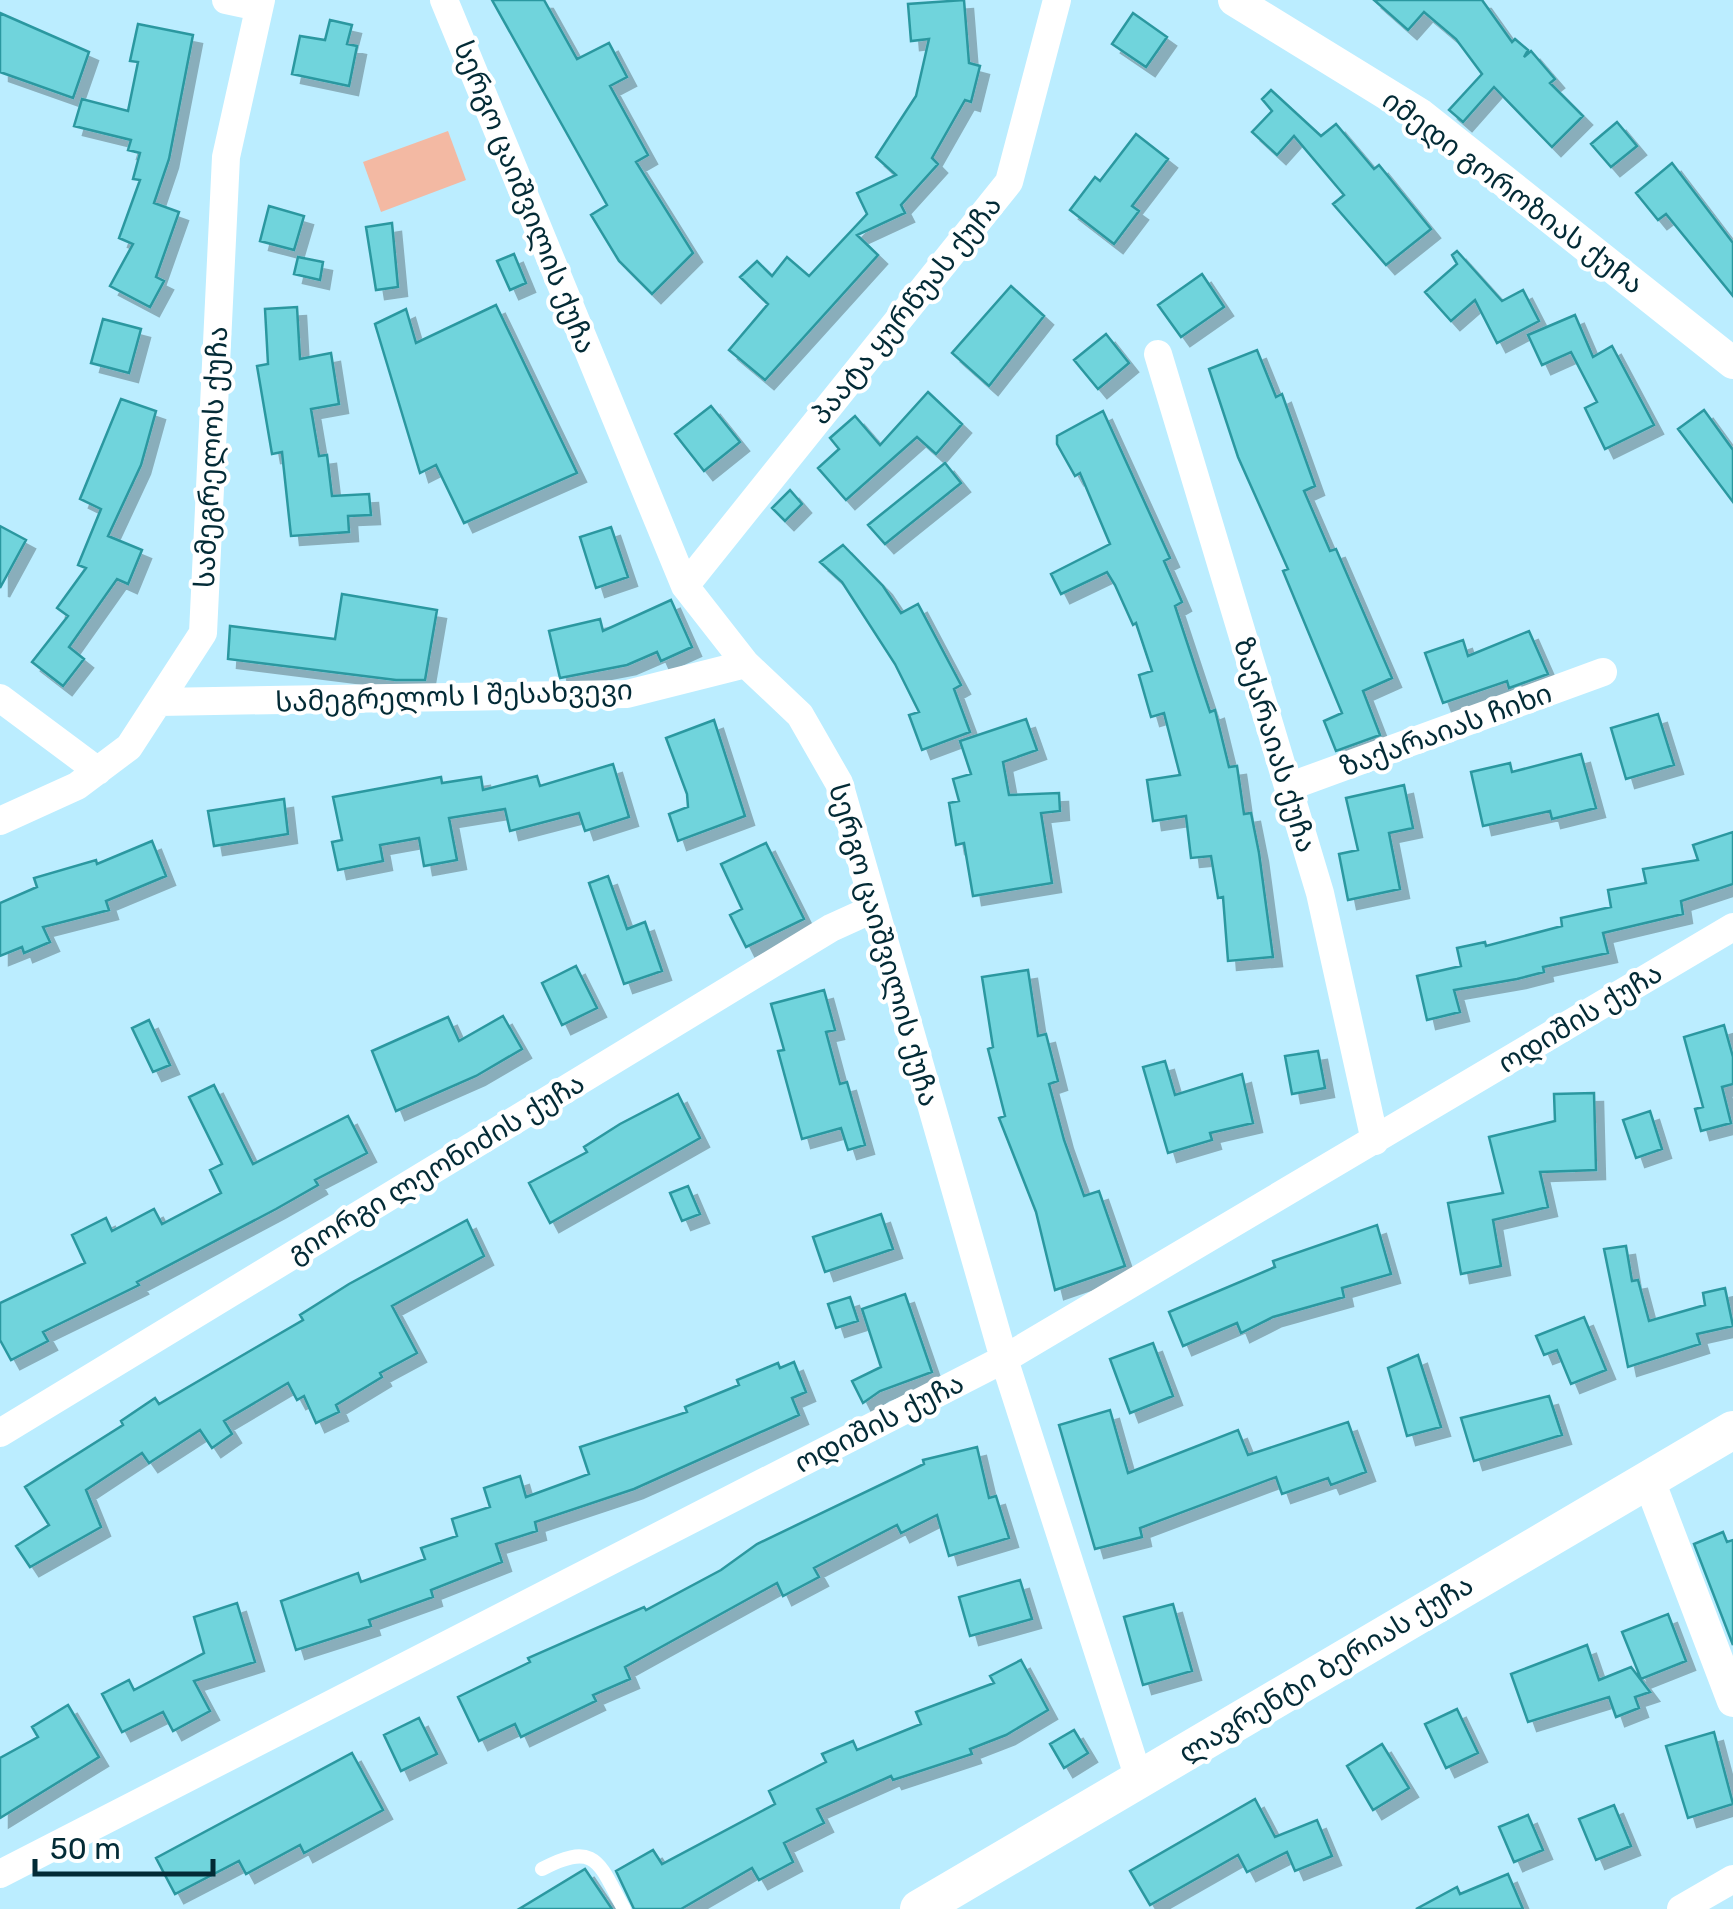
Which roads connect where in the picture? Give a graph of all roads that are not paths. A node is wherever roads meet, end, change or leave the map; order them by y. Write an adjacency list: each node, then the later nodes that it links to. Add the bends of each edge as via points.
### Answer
1 (226, 0): 5 (street)
2 (444, 0): 8 (street, სერგო ცაიშვილის ქუჩა)
3 (1057, 0): 8 (street, პაატა ყურწუას ქუჩა, via 1009,182)
4 (1234, 0): 7 (street, იმედი გოროზიას ქუჩა, via 1420,116)
5 (260, 4): 12 (street, სამეგრელოს ქუჩა, via 226,157 202,633)
6 (1158, 354): 14 (street, ზაქარაიას ქუჩა)
7 (1733, 363)
8 (686, 586): 9 (street, სერგო ცაიშვილის ქუჩა)
9 (746, 664): 12 (street, სამეგრელოს I შესახვევი, via 627,694); 16 (street, სერგო ცაიშვილის ქუჩა, via 800,715 840,783)
10 (1603, 672): 14 (street, ზაქარაიას ჩიხი)
11 (0, 698): 13 (street)
12 (158, 702): 13 (street, სამეგრელოს ქუჩა, via 129,747)
13 (98, 770): 15 (street, სამეგრელოს ქუჩა)
14 (1288, 788): 18 (street, ზაქარაიას ქუჩა, via 1320,894)
15 (0, 821)
16 (875, 908): 19 (street, სერგო ცაიშვილის ქუჩა); 21 (street, გიორგი ლეონიძის ქუჩა, via 831,928)
17 (1733, 927): 18 (street, ოდიშის ქუჩა)
18 (1375, 1141): 19 (street, ოდიშის ქუჩა)
19 (1004, 1359): 24 (street, სერგო ცაიშვილის ქუჩა); 26 (street, ოდიშის ქუჩა)
20 (1733, 1430): 22 (main road, ლავრენტი ბერიას ქუჩა)
21 (0, 1433)
22 (1648, 1478): 23 (street); 24 (main road, ლავრენტი ბერიას ქუჩა)
23 (1733, 1701)
24 (1139, 1779): 29 (main road, ლავრენტი ბერიას ქუჩა)
25 (542, 1868): 28 (lane, via 587,1854)
26 (0, 1874)
27 (1733, 1879): 30 (street)
28 (624, 1909)
29 (919, 1909)
30 (1681, 1909)

